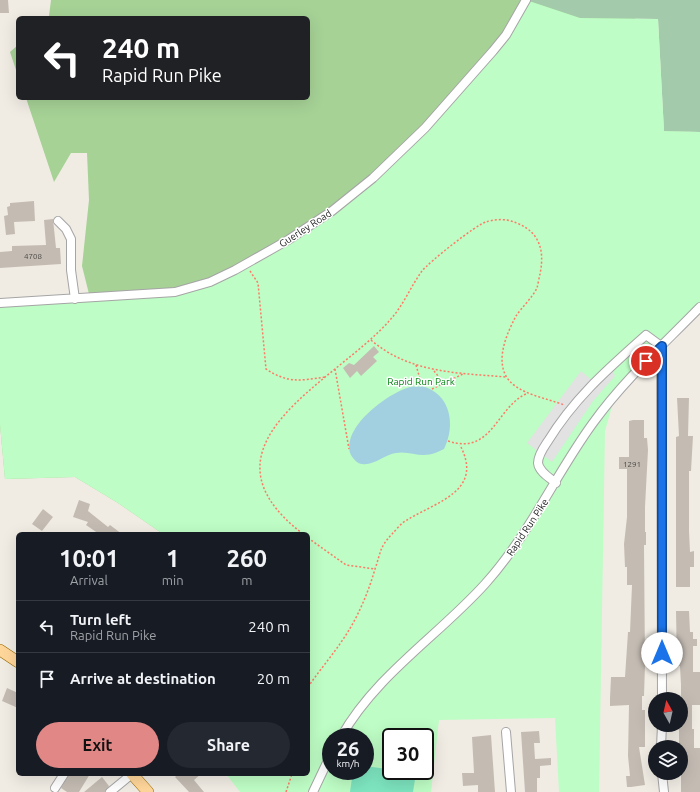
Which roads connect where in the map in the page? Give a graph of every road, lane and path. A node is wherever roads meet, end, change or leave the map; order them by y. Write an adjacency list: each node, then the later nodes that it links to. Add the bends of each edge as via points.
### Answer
1 (526, 0): 3 (street, Guerley Road, via 506,35 493,51 400,154 332,211)
2 (58, 221): 4 (street, via 71,239 71,270)
3 (246, 264): 4 (street, Guerley Road, via 210,282 175,292); 13 (path, via 258,283 266,369 280,378 294,380)
4 (75, 299): 5 (street, Guerley Road)
5 (0, 303)
6 (700, 307): 8 (street, Rapid Run Pike)
7 (370, 339): 9 (path, via 382,350); 10 (path); 14 (path, via 391,319 424,269 484,222 505,220 528,228 541,244 542,264 537,288 516,317 504,342 501,363)
8 (662, 346): 19 (street, via 646,335 594,382); 23 (street, Rapid Run Pike, via 594,422); 30 (street)
9 (416, 365): 11 (path); 16 (path)
10 (335, 369): 13 (path); 22 (path)
11 (434, 371): 12 (path); 15 (path)
12 (463, 373): 14 (path); 15 (path)
13 (325, 377): 24 (path, via 274,427 262,448 262,480 266,495 285,520)
14 (506, 377): 18 (path)
15 (444, 382): 17 (path)
16 (422, 386)
17 (432, 389)
18 (528, 393): 19 (path); 21 (path, via 517,397 499,422 485,435 475,442)
19 (572, 408): 23 (street, via 562,418 540,454 538,462 540,470)
20 (448, 440): 21 (path)
21 (460, 445): 26 (path, via 467,464 468,475 464,484 453,494 405,521 380,547)
22 (349, 449)
23 (556, 482): 31 (street, Rapid Run Pike, via 514,548 486,583 455,616 396,666)
24 (300, 532)
25 (310, 539): 26 (path, via 346,565)
26 (375, 568): 29 (path, via 349,631)
27 (0, 650): 28 (main road)
28 (16, 661)
29 (310, 684)
30 (662, 692)
31 (347, 728)
32 (506, 732): 44 (street)
33 (322, 773): 43 (street)
34 (63, 776): 39 (street)
35 (130, 776): 40 (street)
36 (134, 776): 41 (main road)
37 (292, 776): 42 (path)
38 (663, 780): 45 (street)
39 (55, 788)
40 (110, 792)
41 (148, 792)
42 (286, 792)
43 (313, 792)
44 (510, 792)
45 (664, 792)

